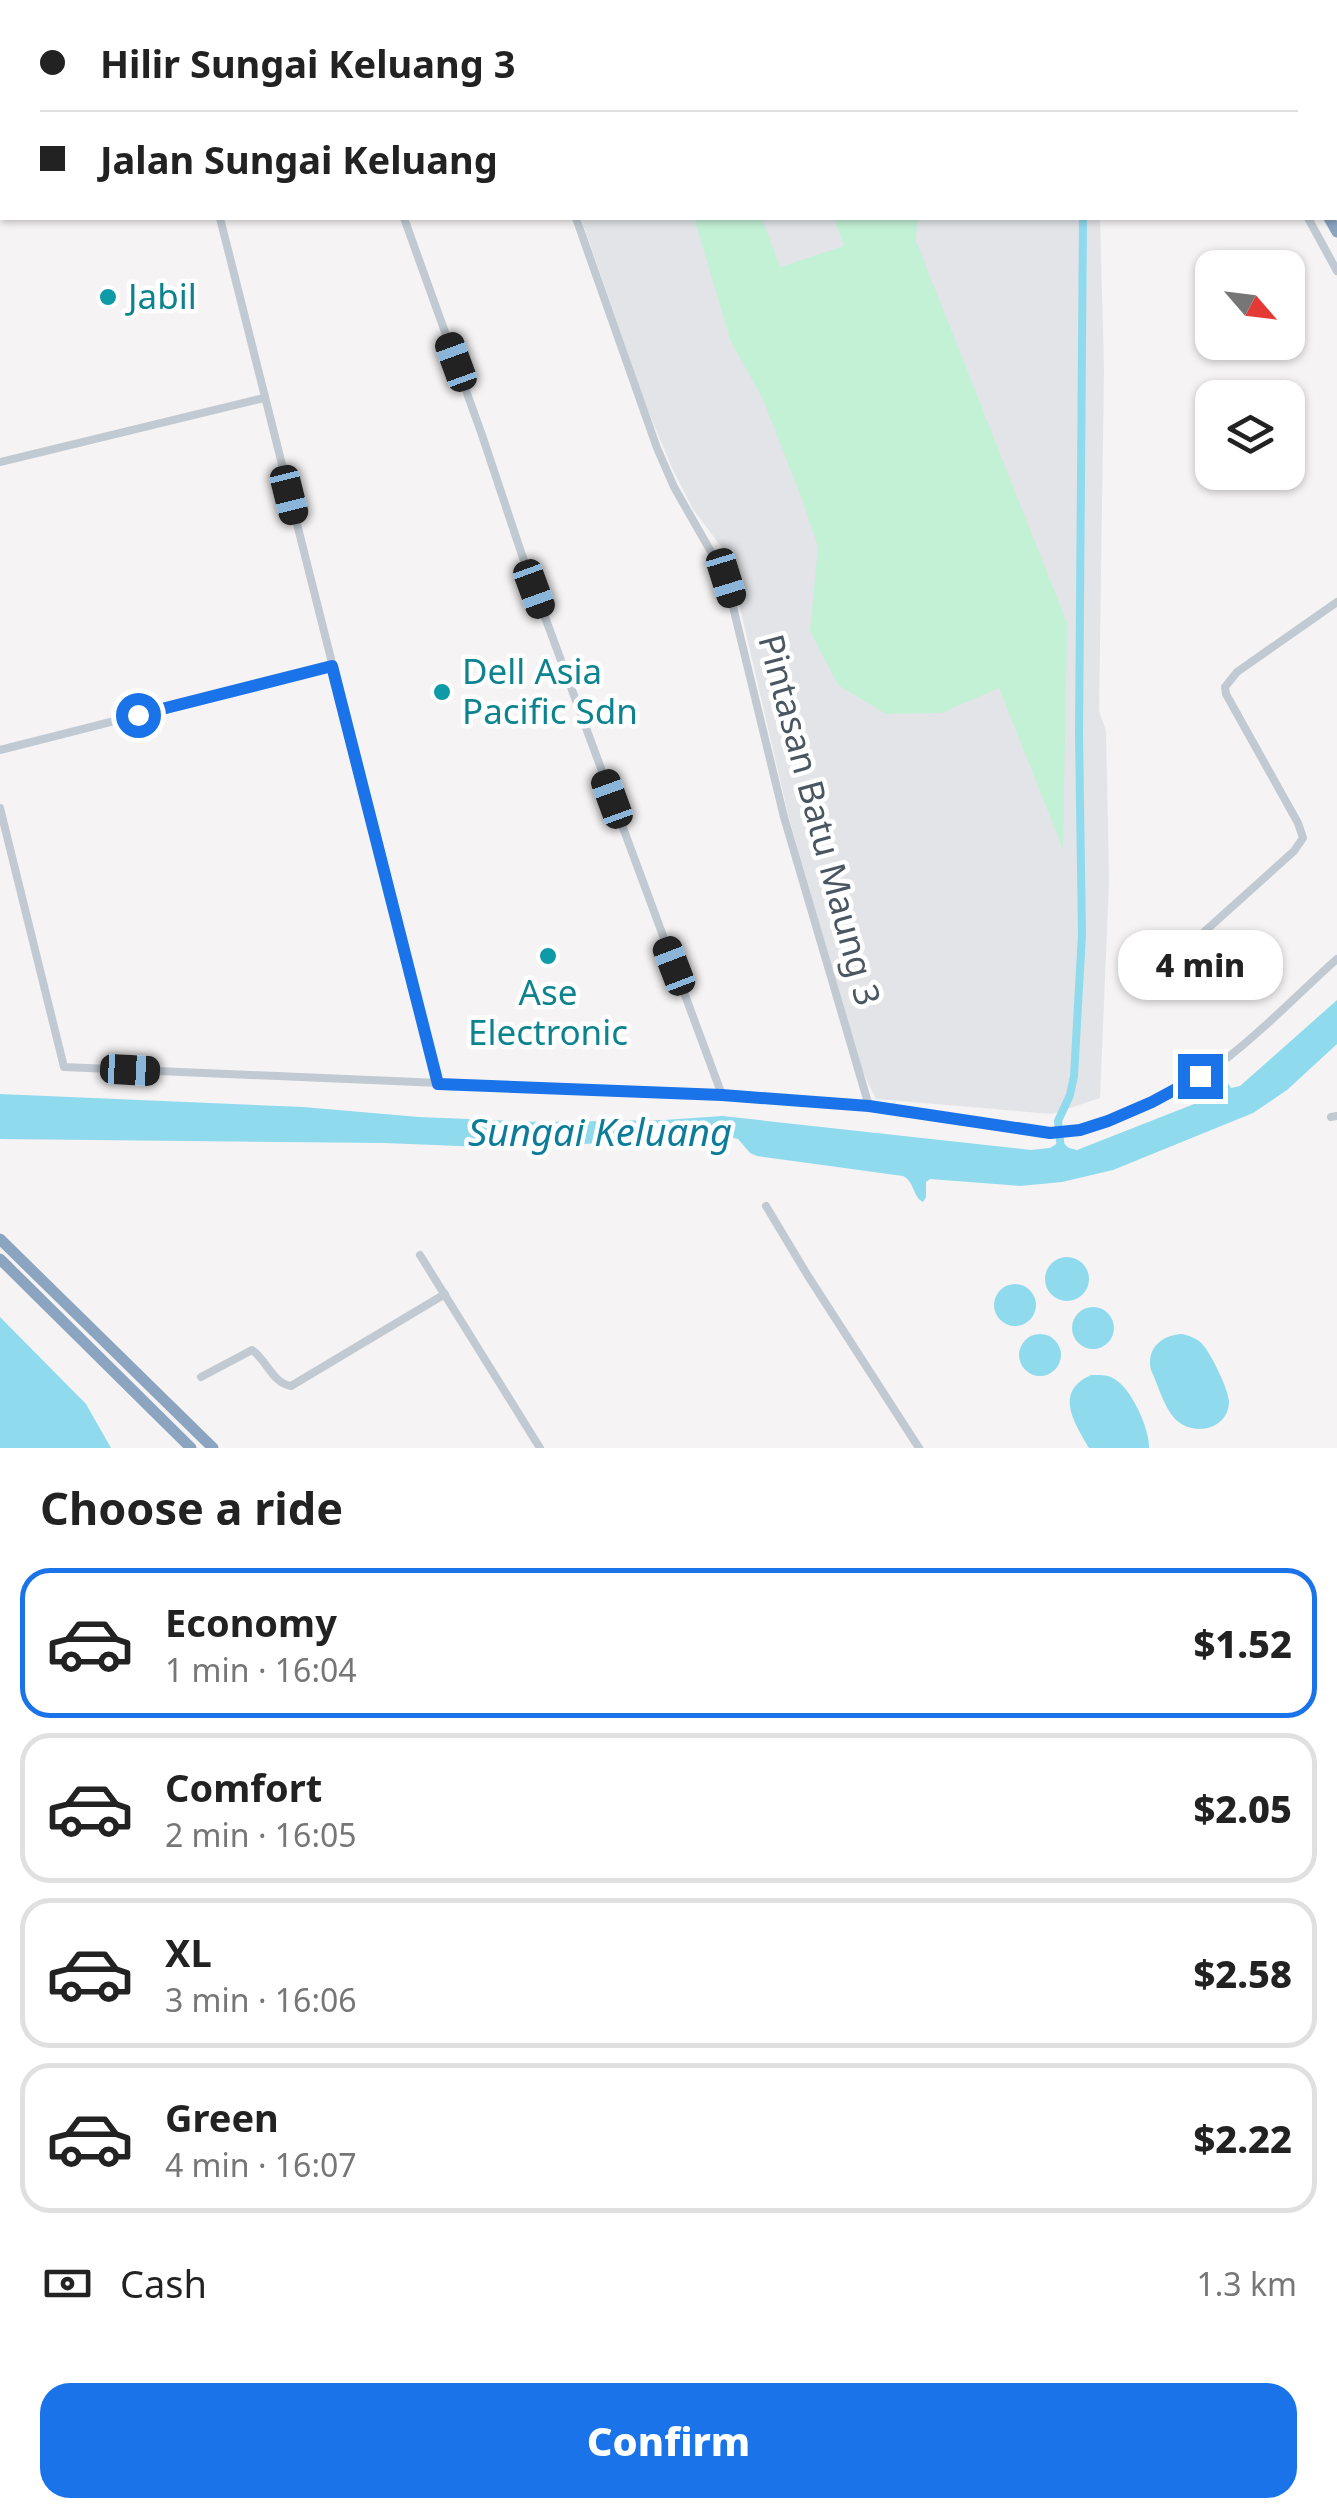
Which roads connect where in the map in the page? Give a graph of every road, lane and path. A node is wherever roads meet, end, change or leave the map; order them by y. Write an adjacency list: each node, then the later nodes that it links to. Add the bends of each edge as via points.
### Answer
1 (220, 220): 6 (street)
2 (405, 220): 15 (street)
3 (577, 220): 16 (street, Pintasan Batu Maung 3, via 657,448 726,578 784,817)
4 (1309, 220): 5 (street)
5 (1337, 271)
6 (264, 398): 7 (street); 9 (street)
7 (0, 462)
8 (1337, 602): 12 (street, via 1225,687 1303,838)
9 (332, 666): 10 (street); 14 (street)
10 (0, 750)
11 (0, 808): 14 (street, via 64,1067)
12 (1204, 932)
13 (1337, 958): 16 (street, via 1227,1059 1152,1102 1080,1130 1050,1133)
14 (438, 1084): 15 (street)
15 (722, 1095): 16 (street)
16 (869, 1106)
17 (766, 1206): 29 (street)
18 (0, 1243): 26 (highway); 27 (highway)
19 (420, 1255): 22 (street)
20 (0, 1260): 25 (highway)
21 (0, 1270): 24 (highway)
22 (445, 1294): 23 (street, via 290,1386 252,1350); 28 (street)
23 (201, 1378)
24 (180, 1448)
25 (190, 1448)
26 (205, 1448)
27 (212, 1448)
28 (540, 1448)
29 (918, 1448)

